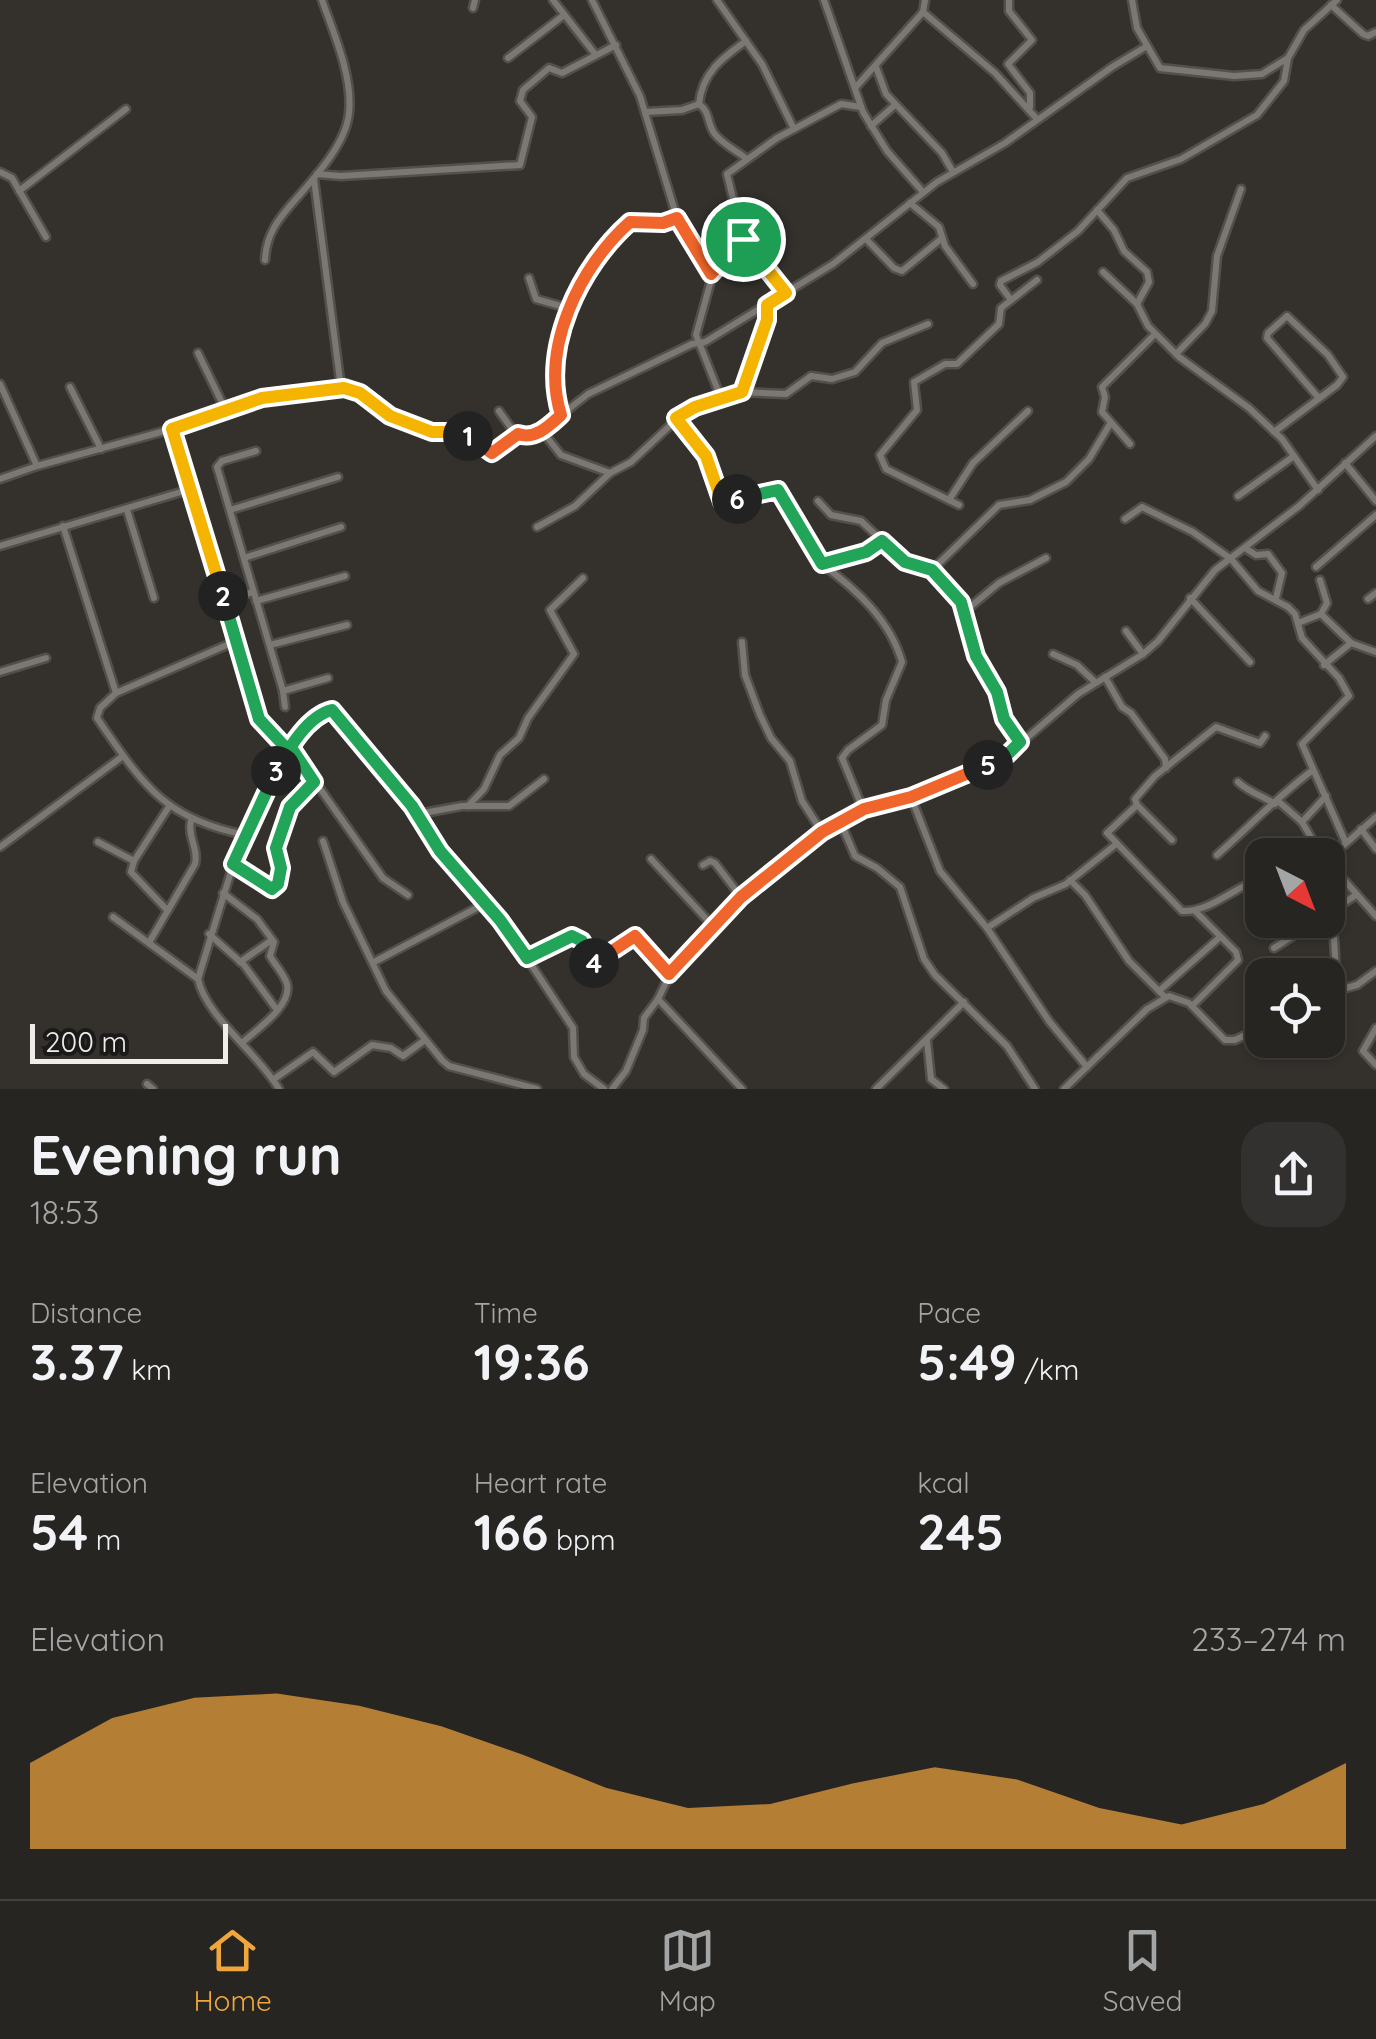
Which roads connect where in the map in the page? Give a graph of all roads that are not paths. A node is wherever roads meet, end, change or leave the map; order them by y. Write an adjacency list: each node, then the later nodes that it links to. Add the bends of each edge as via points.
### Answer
1 (322, 0): 33 (street, via 350,112)
2 (552, 0): 11 (street)
3 (592, 0): 14 (street)
4 (717, 0): 13 (street)
5 (824, 0): 20 (street)
6 (924, 0): 10 (street)
7 (1009, 0): 25 (street, via 1008,11 1032,40 1008,64 1028,90)
8 (1132, 0): 15 (street)
9 (1334, 3): 12 (street, via 1363,34); 18 (street, via 1304,30)
10 (923, 12): 19 (street); 25 (street)
11 (564, 15): 16 (street); 17 (street)
12 (1376, 32)
13 (746, 41): 21 (street, via 703,82); 29 (street)
14 (616, 44): 16 (street); 26 (street)
15 (1147, 46): 18 (street, via 1160,68 1204,74 1256,75); 27 (street)
16 (595, 54): 33 (street, via 562,73 549,68 521,94 532,120 520,164)
17 (508, 58)
18 (1288, 58): 38 (street, via 1284,81 1256,115 1182,158 1126,178)
19 (876, 68): 20 (street); 22 (street)
20 (856, 88): 23 (street)
21 (699, 104): 26 (street); 30 (street, via 718,137)
22 (895, 105): 28 (street); 32 (street)
23 (862, 107): 28 (street); 29 (street, via 844,104)
24 (126, 108): 35 (street)
25 (1030, 108): 27 (street)
26 (645, 112): 39 (street)
27 (1037, 119): 32 (street)
28 (870, 126): 36 (street)
29 (794, 129): 30 (street)
30 (747, 159): 42 (street, via 727,174)
31 (0, 172): 35 (street)
32 (953, 172): 36 (street)
33 (315, 176): 44 (street, via 273,228); 62 (street)
34 (1240, 189): 59 (street, via 1218,256 1212,311)
35 (20, 191): 40 (street)
36 (923, 192): 37 (street)
37 (910, 204): 41 (street); 43 (street, via 936,224)
38 (1097, 210): 51 (street, via 1049,254 1001,281); 52 (street, via 1147,272 1147,288)
39 (677, 218): 46 (street); 54 (street, via 630,222 585,273)
40 (46, 238)
41 (866, 238): 43 (street, via 902,271); 50 (street)
42 (743, 239): 46 (street); 50 (street)
43 (942, 239): 49 (street)
44 (265, 260)
45 (1103, 272): 52 (street)
46 (711, 274): 57 (street)
47 (530, 278): 54 (street, via 536,299)
48 (1037, 280): 51 (street)
49 (972, 284)
50 (786, 293): 53 (street)
51 (1011, 300): 89 (street, via 999,310 999,324 957,364 912,384 917,410 880,456 886,469)
52 (1136, 304): 56 (street)
53 (767, 305): 57 (street); 63 (street)
54 (570, 309): 69 (street, via 554,374)
55 (928, 324): 63 (street, via 882,343 855,372 811,376 782,394)
56 (1155, 334): 59 (street); 71 (street, via 1102,387 1102,412)
57 (698, 344): 64 (street); 69 (street, via 588,394)
58 (198, 353): 66 (street)
59 (1176, 354): 74 (street)
60 (0, 384): 82 (street)
61 (70, 387): 78 (street)
62 (341, 388): 66 (street, via 262,398); 75 (street, via 432,432 464,433 489,453)
63 (742, 392): 64 (street)
64 (722, 398): 70 (street)
65 (1318, 398): 65 (street, via 1342,373 1286,316 1268,338); 74 (street)
66 (226, 411): 72 (street)
67 (499, 411): 75 (street)
68 (1028, 411): 89 (street, via 973,463)
69 (561, 415): 73 (street)
70 (676, 418): 83 (street, via 632,462); 106 (street, via 706,456 722,502 778,490)
71 (1110, 424): 77 (street); 108 (street, via 1066,482 1030,500 1000,505)
72 (172, 429): 78 (street); 86 (street)
73 (542, 430): 75 (street); 83 (street, via 561,455)
74 (1274, 432): 80 (street)
75 (518, 434)
76 (1376, 436): 81 (street)
77 (1130, 444)
78 (100, 449): 82 (street)
79 (256, 451): 94 (street, via 218,464)
80 (1294, 456): 87 (street); 88 (street)
81 (1346, 463): 87 (street); 91 (street)
82 (38, 466): 85 (street)
83 (610, 473): 98 (street, via 575,506)
84 (338, 478): 94 (street)
85 (0, 479)
86 (191, 489): 93 (street); 118 (street)
87 (1318, 490): 102 (street)
88 (1238, 496)
89 (949, 500): 92 (street)
90 (818, 501): 100 (street, via 827,513 859,520)
91 (1376, 501)
92 (959, 506)
93 (127, 510): 97 (street); 114 (street)
94 (230, 510): 103 (street)
95 (1376, 516): 107 (street)
96 (1124, 519): 105 (street, via 1142,507)
97 (63, 526): 101 (street); 140 (street)
98 (537, 527)
99 (341, 528): 103 (street)
100 (882, 541): 106 (street); 108 (street, via 905,562)
101 (0, 546)
102 (1246, 548): 105 (street); 116 (street, via 1268,554 1282,573)
103 (244, 558): 112 (street)
104 (1046, 558): 120 (street, via 999,582)
105 (1231, 559): 115 (street); 116 (street, via 1258,591)
106 (822, 564): 157 (street, via 876,611 902,662 882,725 842,758)
107 (1316, 567)
108 (932, 570): 120 (street)
109 (345, 576): 119 (street)
110 (584, 578): 156 (street, via 550,610 574,654)
111 (1320, 580): 121 (street, via 1327,604)
112 (253, 592): 118 (street); 119 (street)
113 (1376, 593): 117 (street)
114 (154, 598)
115 (1190, 598): 131 (street); 133 (street)
116 (1276, 598): 122 (street)
117 (1368, 599)
118 (225, 600): 125 (street)
119 (256, 601): 128 (street)
120 (963, 612): 143 (street, via 976,656)
121 (1320, 614): 122 (street); 127 (street)
122 (1298, 623): 134 (street)
123 (347, 625): 128 (street)
124 (1126, 631): 131 (street)
125 (236, 641): 140 (street); 144 (street, via 261,724)
126 (742, 642): 164 (street, via 744,675 760,716 790,761 802,800)
127 (1351, 643): 129 (street); 134 (street)
128 (270, 645): 139 (street)
129 (1376, 652)
130 (1053, 654): 138 (street)
131 (1143, 654): 136 (street)
132 (46, 658): 135 (street)
133 (1250, 662)
134 (1324, 664): 147 (street, via 1349,694 1303,742)
135 (0, 672)
136 (1105, 677): 138 (street); 146 (street, via 1166,759)
137 (328, 678): 139 (street)
138 (1095, 682): 143 (street)
139 (284, 691): 141 (street)
140 (116, 693): 145 (street, via 97,716)
141 (285, 706)
142 (1266, 736): 146 (street, via 1260,743 1216,726)
143 (1020, 742): 152 (street, via 1003,758)
144 (288, 748): 149 (street); 158 (street, via 332,710); 165 (street)
145 (124, 756): 155 (street); 172 (street)
146 (1166, 768): 154 (street, via 1137,796)
147 (1313, 770): 151 (street); 153 (street)
148 (544, 779): 156 (street, via 508,806)
149 (314, 782): 177 (street, via 289,812 276,848 276,887); 183 (street, via 383,878)
150 (1238, 782): 153 (street)
151 (1326, 796): 162 (street); 169 (street)
152 (911, 797): 157 (street); 193 (street, via 940,871)
153 (1276, 802): 162 (street); 174 (street)
154 (1137, 805): 167 (street); 171 (street, via 1107,833)
155 (170, 806): 160 (street); 176 (street)
156 (468, 806): 158 (street)
157 (864, 809): 161 (street)
158 (418, 814): 187 (street)
159 (1376, 817): 163 (street)
160 (191, 820): 165 (street); 188 (street, via 196,864)
161 (840, 821): 164 (street); 209 (street, via 855,856 900,887 924,959)
162 (1302, 822): 166 (street)
163 (1360, 830): 169 (street); 173 (street)
164 (822, 832): 185 (street)
165 (246, 835): 177 (street)
166 (1311, 838)
167 (1172, 840)
168 (323, 841): 202 (street, via 343,902)
169 (1346, 841)
170 (98, 842): 176 (street)
171 (1115, 845): 179 (street); 189 (street, via 1181,910)
172 (0, 847)
173 (1376, 849)
174 (1216, 855)
175 (651, 859): 192 (street)
176 (134, 861): 188 (street, via 131,872)
177 (233, 864): 182 (street)
178 (703, 865): 185 (street, via 715,863)
179 (1070, 880): 193 (street); 207 (street)
180 (1245, 884): 189 (street)
181 (1345, 884): 184 (street)
182 (223, 893): 194 (street); 197 (street, via 258,918)
183 (408, 895)
184 (1356, 895): 186 (street); 190 (street)
185 (741, 897): 192 (street)
186 (1345, 902)
187 (486, 903): 200 (street); 202 (street)
188 (167, 910): 198 (street)
189 (1196, 912): 195 (street)
190 (1376, 916)
191 (114, 917): 198 (street)
192 (712, 925): 204 (street)
193 (988, 928): 218 (street)
194 (209, 934): 201 (street); 205 (street)
195 (1219, 938): 207 (street); 210 (street, via 1236,952 1237,964)
196 (1290, 938): 199 (street)
197 (272, 940): 201 (street); 211 (street, via 270,956 288,990)
198 (150, 941): 205 (street)
199 (1274, 948)
200 (527, 958): 204 (street, via 572,936 597,964 635,936); 222 (street, via 573,1028 574,1057 584,1074)
201 (240, 962): 211 (street)
202 (374, 962): 214 (street, via 392,1000)
203 (1376, 971): 206 (street)
204 (669, 974): 208 (street)
205 (198, 979): 216 (street)
206 (1345, 988)
207 (1162, 994): 210 (street); 218 (street)
208 (658, 999): 222 (street, via 644,1018 626,1071); 223 (street)
209 (964, 1002): 215 (street); 226 (street, via 1007,1046)
210 (1192, 1006): 213 (street, via 1228,1041)
211 (277, 1010): 216 (street)
212 (1376, 1028): 217 (street, via 1363,1050)
213 (1245, 1034)
214 (426, 1040): 219 (street, via 402,1056 372,1045 334,1072 313,1052); 221 (street, via 446,1064)
215 (926, 1040): 224 (street); 225 (street, via 931,1079)
216 (243, 1042): 219 (street)
217 (1376, 1065)
218 (1087, 1068): 227 (street)
219 (274, 1080): 220 (street)
220 (279, 1089)
221 (536, 1089)
222 (608, 1089)
223 (742, 1089)
224 (876, 1089)
225 (944, 1089)
226 (1036, 1089)
227 (1064, 1089)

